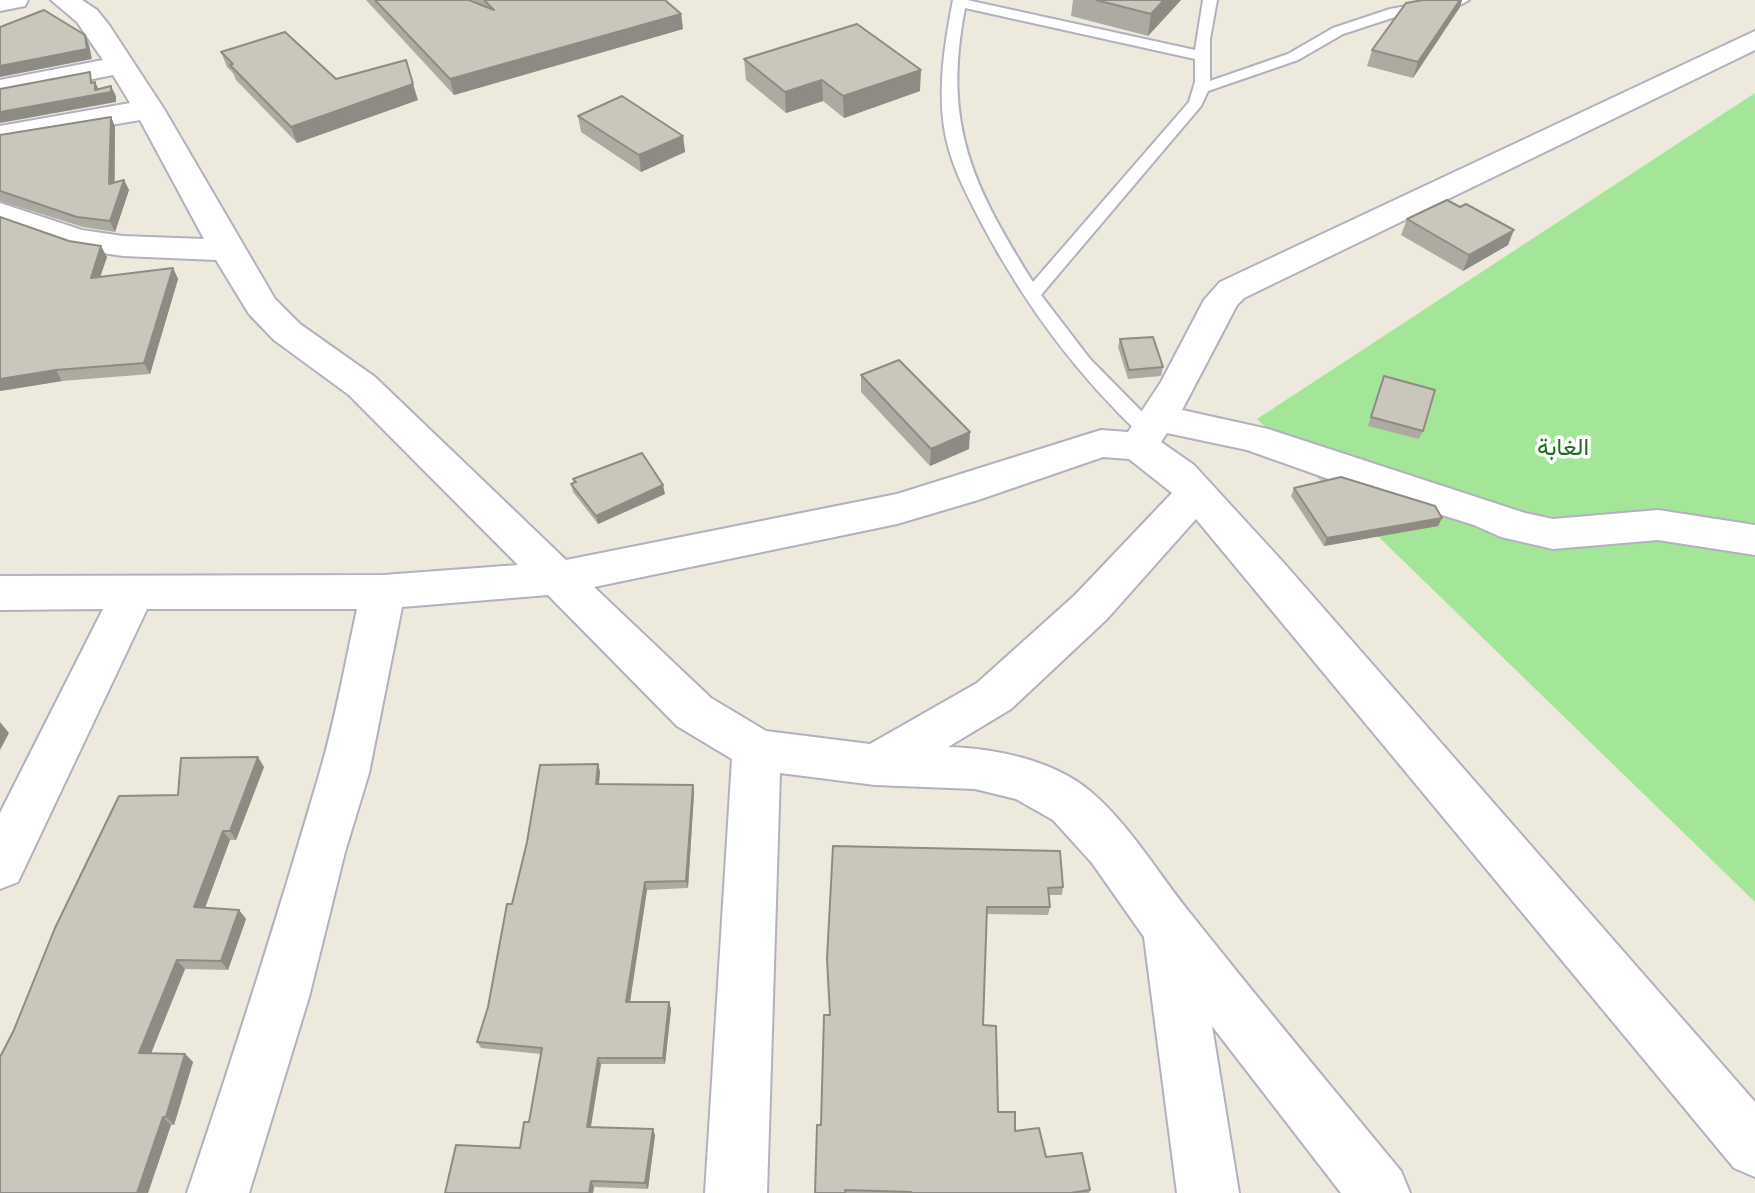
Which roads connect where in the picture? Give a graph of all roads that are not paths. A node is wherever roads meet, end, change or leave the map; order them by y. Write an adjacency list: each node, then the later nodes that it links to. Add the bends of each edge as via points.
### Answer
1 (15, 0): 6 (street)
2 (64, 0): 9 (street, via 87,16)
3 (1210, 0): 8 (lane)
4 (1462, 0): 10 (lane, via 1395,12 1338,31 1293,57)
5 (960, 2): 8 (lane); 16 (lane, via 949,89 952,130 973,192)
6 (0, 3)
7 (1755, 39): 17 (street, via 1232,290)
8 (1201, 56): 10 (lane)
9 (121, 65): 11 (street); 12 (street)
10 (1203, 88): 16 (lane, via 1196,103)
11 (0, 89)
12 (149, 109): 13 (street); 15 (street)
13 (0, 135)
14 (0, 213): 15 (street, via 76,239)
15 (227, 250): 20 (street, via 262,306 287,332 362,386)
16 (1031, 296): 17 (lane, via 1103,387)
17 (1149, 432): 18 (street); 19 (street, via 1254,438 1553,534 1658,525); 20 (street, via 897,509)
18 (1196, 493): 25 (street, via 1091,607 994,696); 28 (street)
19 (1755, 540)
20 (558, 578): 22 (street); 24 (street, via 694,712)
21 (134, 592): 22 (street); 23 (street); 26 (street)
22 (383, 592): 29 (street, via 344,773 281,997)
23 (0, 593)
24 (757, 750): 25 (street); 30 (street)
25 (875, 765): 27 (street, via 975,768 1028,781 1071,805 1110,847)
26 (0, 866)
27 (1169, 928): 31 (street); 32 (street)
28 (1755, 1147)
29 (218, 1193)
30 (736, 1193)
31 (1208, 1193)
32 (1379, 1193)

